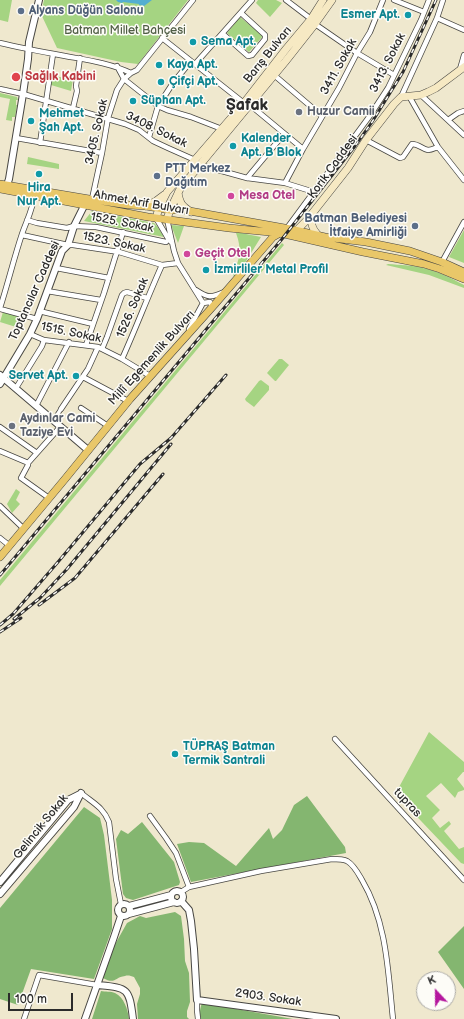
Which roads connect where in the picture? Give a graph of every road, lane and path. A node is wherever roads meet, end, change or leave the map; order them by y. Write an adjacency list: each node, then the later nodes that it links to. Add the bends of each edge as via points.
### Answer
1 (38, 0): 19 (street)
2 (192, 0): 17 (street, 3405. Sokak)
3 (252, 0): 12 (street)
4 (286, 0): 14 (street)
5 (323, 0): 14 (main road, Barış Bulvarı)
6 (332, 0): 14 (main road, Barış Bulvarı)
7 (383, 0): 20 (street, 3411. Sokak, via 370,32)
8 (394, 0): 11 (street)
9 (429, 0): 11 (street, 3413. Sokak)
10 (443, 0): 13 (street)
11 (424, 12): 30 (street, 3413. Sokak)
12 (241, 13): 16 (street); 16 (street, via 266,37 252,55 248,56)
13 (437, 18): 15 (street); 36 (street)
14 (313, 22): 20 (street); 29 (main road, Barış Bulvarı); 38 (main road, Barış Bulvarı, via 286,50)
15 (464, 30)
16 (223, 34): 25 (street)
17 (162, 38): 24 (street); 28 (street, 3405. Sokak, via 137,70)
18 (0, 43): 19 (street)
19 (29, 50): 21 (street); 33 (street)
20 (356, 53): 30 (street); 42 (street, 3411. Sokak)
21 (53, 54): 23 (street); 37 (street)
22 (464, 55): 27 (street)
23 (80, 58): 26 (street); 40 (street)
24 (191, 61): 25 (street); 39 (street)
25 (195, 64): 38 (street)
26 (117, 66): 28 (street); 31 (street)
27 (462, 69): 34 (main road, via 436,88)
28 (131, 73): 31 (street, 3405. Sokak)
29 (274, 75): 38 (main road, Barış Bulvarı); 42 (street)
30 (394, 75): 62 (street, 3413. Sokak, via 369,117)
31 (124, 79): 39 (street); 43 (street, 3405. Sokak, via 117,90)
32 (0, 89): 33 (street, 3408. Sokak)
33 (24, 94): 37 (street, 3408. Sokak); 49 (street)
34 (421, 94): 35 (main road); 44 (street)
35 (409, 96): 36 (main road); 52 (street)
36 (401, 97): 50 (main road, Korik Caddesi)
37 (46, 100): 40 (street, 3408. Sokak); 51 (street)
38 (247, 104): 45 (main road, Barış Bulvarı); 46 (street); 55 (main road, Barış Bulvarı)
39 (158, 106): 45 (street); 48 (street)
40 (73, 108): 43 (street, 3408. Sokak)
41 (464, 111): 44 (street)
42 (322, 116): 53 (street, 3411. Sokak)
43 (108, 118): 48 (street, 3408. Sokak, via 139,130); 54 (street, 3405. Sokak)
44 (448, 120): 47 (street)
45 (222, 129): 55 (main road, Barış Bulvarı)
46 (284, 134): 53 (street); 56 (street)
47 (464, 135)
48 (148, 137): 55 (street, 3408. Sokak)
49 (16, 138): 51 (street); 59 (street, via 9,179)
50 (366, 140): 52 (street, via 400,158 412,144 427,150); 71 (main road, Korik Caddesi)
51 (40, 143): 54 (street)
52 (438, 147): 57 (street)
53 (303, 149): 58 (street, 3411. Sokak)
54 (102, 153): 65 (street, 3405. Sokak)
55 (198, 162): 56 (street, 3408. Sokak); 61 (main road, Barış Bulvarı); 63 (main road, Barış Bulvarı)
56 (247, 178): 58 (street, 3408. Sokak)
57 (464, 180)
58 (285, 183): 62 (street, 3408. Sokak)
59 (3, 184): 65 (main road, Ahmet Arif Bulvarı)
60 (0, 189): 64 (main road, Ahmet Arif Bulvarı)
61 (167, 192): 67 (main road); 68 (main road, Barış Bulvarı)
62 (314, 192): 78 (street, 3413. Sokak)
63 (178, 193): 69 (main road, Barış Bulvarı); 70 (main road, via 184,208)
64 (34, 195): 66 (main road, Ahmet Arif Bulvarı); 74 (street)
65 (92, 200): 67 (main road, Ahmet Arif Bulvarı)
66 (85, 204): 72 (main road, Ahmet Arif Bulvarı); 77 (street, Toptancılar Caddesi)
67 (146, 206): 68 (main road, Ahmet Arif Bulvarı)
68 (159, 208): 69 (main road, Ahmet Arif Bulvarı); 72 (main road, Barış Bulvarı)
69 (170, 210): 70 (main road, Ahmet Arif Bulvarı); 73 (main road, Barış Bulvarı)
70 (191, 212): 76 (main road, Ahmet Arif Bulvarı)
71 (313, 213): 79 (main road, Korik Caddesi); 83 (main road, Korik Caddesi, via 312,228)
72 (156, 218): 73 (main road, Ahmet Arif Bulvarı); 86 (street)
73 (167, 219): 80 (main road, Ahmet Arif Bulvarı); 86 (street)
74 (27, 220): 77 (street, 1525. Sokak, via 67,228); 84 (street)
75 (464, 222): 92 (street)
76 (259, 224): 78 (main road, Ahmet Arif Bulvarı); 80 (main road)
77 (74, 226): 81 (street, 1525. Sokak); 87 (street, Toptancılar Caddesi)
78 (287, 228): 79 (main road, Ahmet Arif Bulvarı)
79 (297, 230): 83 (main road, Ahmet Arif Bulvarı)
80 (264, 231): 82 (main road, Ahmet Arif Bulvarı); 89 (main road)
81 (123, 232): 85 (street, 1525. Sokak); 90 (street)
82 (280, 233): 89 (main road, Millî Egemenlik Bulvarı); 91 (main road, Ahmet Arif Bulvarı)
83 (317, 234): 88 (main road, Ahmet Arif Bulvarı)
84 (22, 235): 87 (street, 1523. Sokak); 105 (street)
85 (166, 242)
86 (173, 243): 93 (street)
87 (68, 245): 90 (street, 1523. Sokak); 95 (street, Toptancılar Caddesi, via 62,251)
88 (386, 246): 91 (main road); 92 (main road, Ahmet Arif Bulvarı)
89 (263, 249): 101 (main road, Millî Egemenlik Bulvarı)
90 (117, 252): 94 (street, 1523. Sokak); 97 (street)
91 (383, 256): 98 (main road, Ahmet Arif Bulvarı, via 424,264)
92 (442, 262): 96 (main road, Ahmet Arif Bulvarı)
93 (178, 263): 94 (street, 1523. Sokak); 99 (street)
94 (162, 265): 102 (street, 1526. Sokak)
95 (56, 268): 97 (street); 100 (street, Toptancılar Caddesi)
96 (464, 272)
97 (109, 278): 103 (street)
98 (464, 279)
99 (195, 289): 101 (street, via 209,297); 104 (street)
100 (47, 291): 103 (street); 107 (street, Toptancılar Caddesi)
101 (226, 291): 106 (main road, Millî Egemenlik Bulvarı)
102 (147, 298): 115 (street, via 127,292 122,295 107,337); 116 (street, 1526. Sokak)
103 (101, 300): 109 (street)
104 (203, 304): 106 (street, via 210,302); 111 (street)
105 (0, 308): 108 (street)
106 (211, 309): 111 (main road, Millî Egemenlik Bulvarı)
107 (40, 311): 108 (street, Toptancılar Caddesi); 109 (street)
108 (36, 319): 110 (street, Toptancılar Caddesi)
109 (93, 324): 114 (street)
110 (30, 334): 112 (street, 1515. Sokak); 119 (street, Toptancılar Caddesi)
111 (185, 337): 117 (main road, Millî Egemenlik Bulvarı)
112 (44, 340): 113 (street, 1515. Sokak); 120 (street)
113 (69, 342): 114 (street, 1515. Sokak); 122 (street)
114 (86, 345): 115 (street, 1515. Sokak)
115 (100, 348): 116 (street, 1515. Sokak); 118 (street)
116 (122, 359): 117 (street, 1515. Sokak)
117 (150, 376): 121 (main road, Millî Egemenlik Bulvarı)
118 (83, 377): 121 (street); 124 (street)
119 (1, 380): 120 (street)
120 (16, 388): 122 (street)
121 (128, 401): 126 (main road, Millî Egemenlik Bulvarı)
122 (36, 406): 125 (street)
123 (81, 408): 126 (street)
124 (60, 409): 125 (street)
125 (53, 421): 128 (street)
126 (108, 426): 129 (main road, Millî Egemenlik Bulvarı)
127 (0, 427): 131 (street)
128 (60, 427): 129 (street); 131 (street)
129 (88, 450): 133 (main road, Millî Egemenlik Bulvarı)
130 (0, 451): 132 (street)
131 (37, 453): 132 (street)
132 (28, 464): 133 (street, via 21,478)
133 (49, 498): 135 (main road, Millî Egemenlik Bulvarı)
134 (0, 506): 135 (street)
135 (24, 529): 137 (main road, Millî Egemenlik Bulvarı)
136 (0, 538): 137 (street)
137 (10, 546): 138 (main road, Millî Egemenlik Bulvarı)
138 (0, 557)
139 (335, 739): 142 (street, tupras)
140 (81, 793): 143 (street, Gelincik Sokak, via 68,800); 146 (street, Gelincik Sokak, via 74,807); 150 (street, via 102,810 109,822)
141 (150, 816): 144 (street, via 176,853)
142 (464, 880)
143 (0, 882)
144 (189, 887): 145 (street); 161 (street, via 298,864 332,859 346,860 352,864 367,887 378,915 385,945)
145 (181, 892): 147 (street, via 176,891); 148 (street)
146 (0, 894)
147 (171, 895): 149 (street); 151 (street)
148 (181, 901): 149 (street); 155 (street, via 189,910 191,920)
149 (174, 902): 152 (street)
150 (121, 904): 151 (street); 153 (street, via 118,907)
151 (129, 906): 152 (street)
152 (129, 914): 153 (street)
153 (121, 916): 154 (street)
154 (97, 985): 156 (street, via 40,975); 157 (street); 158 (street, via 123,988 129,994)
155 (197, 1000): 159 (street); 160 (street, 2903. Sokak)
156 (24, 1019)
157 (85, 1019)
158 (134, 1019)
159 (198, 1019)
160 (336, 1019)
161 (393, 1019)

